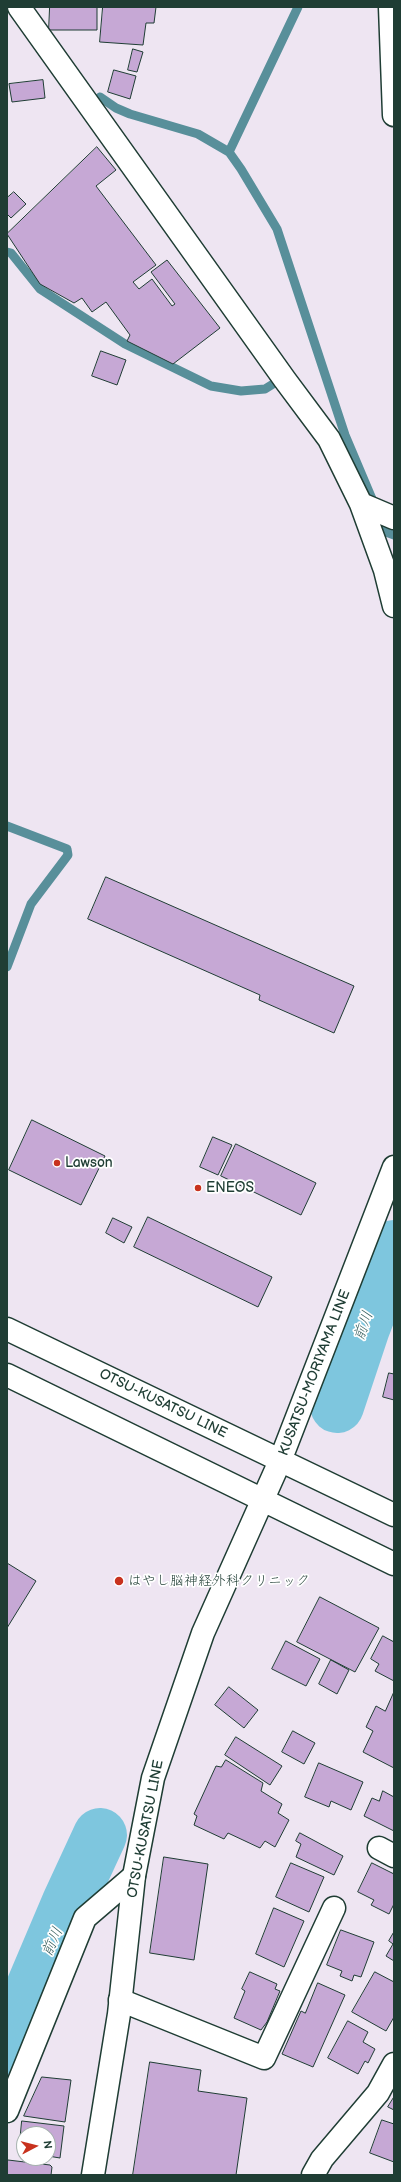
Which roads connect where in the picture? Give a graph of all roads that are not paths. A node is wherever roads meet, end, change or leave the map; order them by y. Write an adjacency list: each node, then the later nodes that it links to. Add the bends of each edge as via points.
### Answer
1 (19, 7): 4 (main road, via 329,439)
2 (390, 7): 3 (main road)
3 (394, 115)
4 (361, 504): 5 (main road); 6 (main road, via 385,570)
5 (394, 518)
6 (394, 606)
7 (394, 1167): 10 (main road, KUSATSU-MORIYAMA LINE)
8 (7, 1329): 10 (main road, OTSU-KUSATSU LINE)
9 (7, 1374): 11 (main road)
10 (280, 1461): 11 (main road, OTSU-KUSATSU LINE); 12 (main road, KUSATSU-MORIYAMA LINE)
11 (262, 1500): 13 (main road); 14 (main road, OTSU-KUSATSU LINE, via 203,1633 173,1716 153,1778)
12 (394, 1515)
13 (394, 1564)
14 (134, 1876): 16 (main road, OTSU-KUSATSU LINE); 18 (main road, via 85,1918)
15 (334, 1908): 16 (main road, via 264,2058)
16 (120, 2000): 19 (main road, OTSU-KUSATSU LINE)
17 (394, 2064): 20 (main road, via 378,2093 322,2159)
18 (7, 2111)
19 (94, 2175)
20 (312, 2175)

